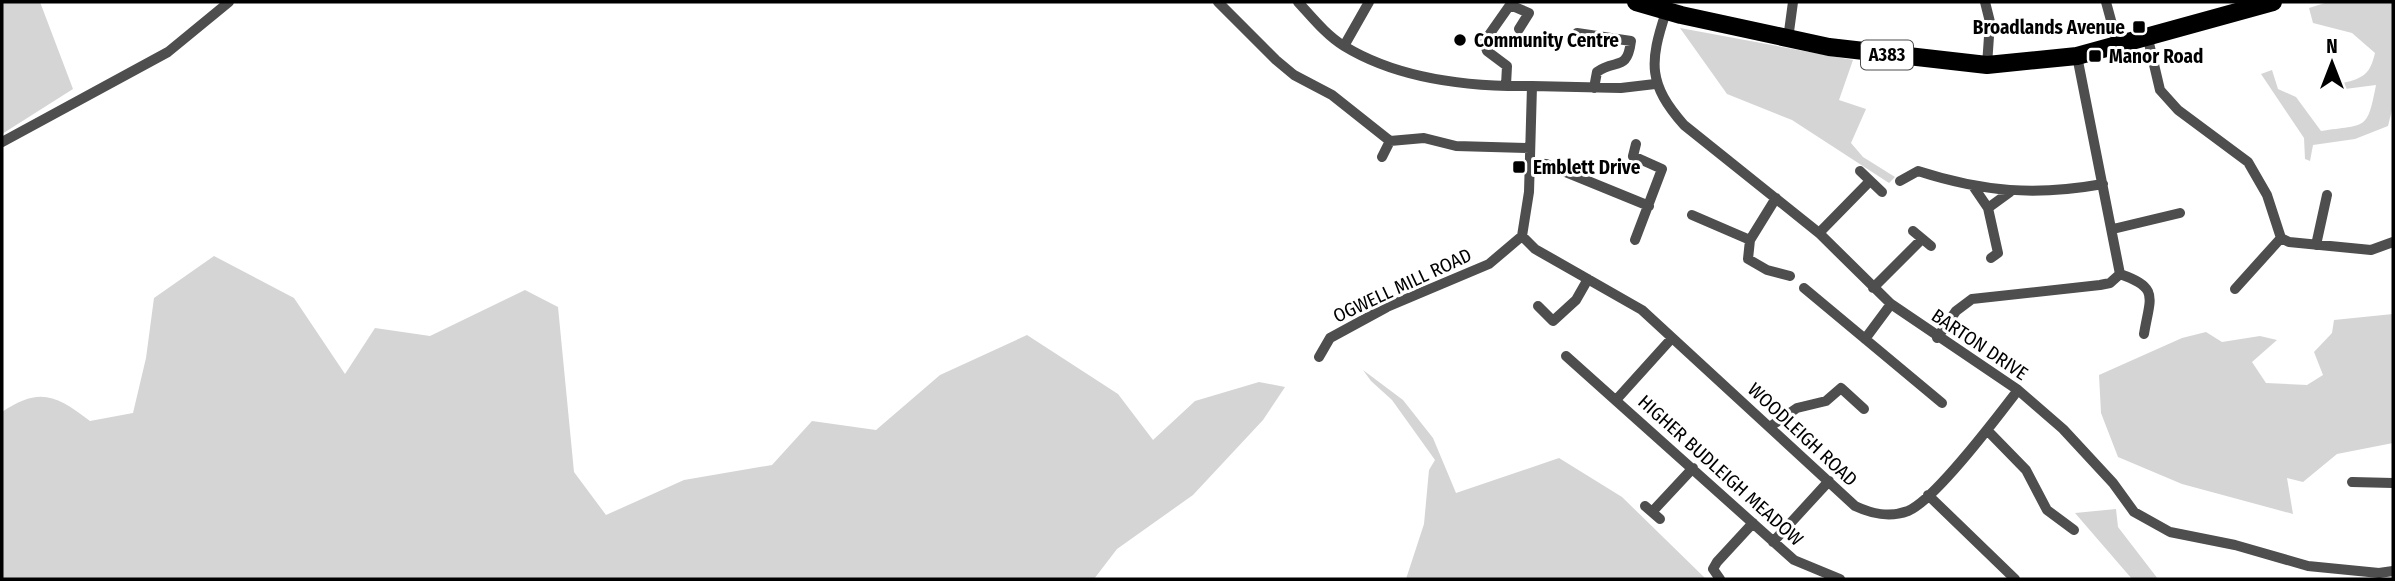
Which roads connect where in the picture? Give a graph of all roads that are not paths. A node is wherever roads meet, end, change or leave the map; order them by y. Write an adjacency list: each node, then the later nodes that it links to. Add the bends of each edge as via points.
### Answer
1 (229, 2): 25 (street, via 168,52)
2 (1218, 2): 24 (street, via 1276,61 1341,101)
3 (1297, 2): 16 (street)
4 (1369, 2): 16 (street)
5 (1636, 2): 11 (main road, A383)
6 (1793, 2): 14 (street)
7 (1985, 2): 19 (street, via 1990,22)
8 (2106, 2): 17 (street)
9 (2273, 2): 10 (main road, A383)
10 (2253, 5): 15 (main road, A383)
11 (1666, 12): 14 (main road, A383); 20 (street, via 1656,48)
12 (1519, 29): 21 (street, via 1529,13 1510,5 1484,42 1487,51 1507,66)
13 (1577, 33): 23 (street, via 1631,41 1629,57 1597,72)
14 (1788, 39): 19 (main road, A383, via 1883,55)
15 (2148, 39): 17 (main road, A383); 47 (street, via 2160,90 2178,110 2248,162 2267,195)
16 (1344, 46): 21 (street, via 1415,74)
17 (2118, 46): 18 (main road, A383)
18 (2077, 56): 19 (main road, A383); 33 (street)
19 (1987, 65)
20 (1655, 84): 23 (street); 38 (street, BARTON DRIVE, via 1684,125)
21 (1506, 85): 22 (street)
22 (1532, 86): 23 (street); 27 (street)
23 (1594, 88)
24 (1390, 141): 27 (street, via 1424,138 1456,146); 28 (street)
25 (2, 142)
26 (1636, 144): 39 (street, via 1633,156 1662,169)
27 (1529, 148): 29 (street)
28 (1382, 157)
29 (1529, 163): 39 (street, via 1546,164); 45 (street)
30 (1860, 172): 32 (street)
31 (1900, 181): 34 (street, via 1918,171)
32 (1869, 182): 35 (street); 44 (street)
33 (2103, 184): 36 (street); 43 (street)
34 (1973, 186): 36 (street); 40 (street)
35 (1882, 192)
36 (2010, 192): 40 (street)
37 (2327, 195): 51 (street)
38 (1776, 198): 44 (street, BARTON DRIVE); 49 (street)
39 (1648, 206): 48 (street)
40 (1988, 208): 52 (street, via 1998,253)
41 (2180, 213): 43 (street)
42 (1692, 215): 49 (street)
43 (2113, 229): 53 (street)
44 (1819, 233): 55 (street, BARTON DRIVE)
45 (1522, 236): 54 (street, WOODLEIGH ROAD, via 1535,249); 64 (street, OGWELL MILL ROAD, via 1489,264 1387,307 1330,338)
46 (1922, 238): 55 (street)
47 (2281, 238): 51 (street); 56 (street)
48 (1634, 240)
49 (1750, 240): 62 (street, via 1748,253 1753,264 1796,280)
50 (2393, 242): 51 (street, via 2371,250)
51 (2316, 245)
52 (1991, 258)
53 (2120, 274): 59 (street, via 2148,287 2151,296); 61 (street, via 2100,285 1972,299)
54 (1588, 279): 58 (street, via 1554,326); 60 (street, WOODLEIGH ROAD, via 1642,310)
55 (1873, 288): 57 (street, BARTON DRIVE)
56 (2235, 289)
57 (1891, 304): 61 (street, BARTON DRIVE); 62 (street)
58 (1538, 306)
59 (2144, 334)
60 (1672, 338): 68 (street); 71 (street, WOODLEIGH ROAD)
61 (1937, 338): 67 (street, BARTON DRIVE)
62 (1866, 339): 69 (street)
63 (1566, 356): 66 (street, HIGHER BUDLEIGH MEADOW)
64 (1319, 357)
65 (1594, 365): 66 (street)
66 (1586, 374): 68 (street, HIGHER BUDLEIGH MEADOW)
67 (2018, 390): 72 (street, WOODLEIGH ROAD); 82 (street, BARTON DRIVE, via 2063,429 2134,512 2170,533 2308,566)
68 (1616, 400): 73 (street, HIGHER BUDLEIGH MEADOW)
69 (1942, 403)
70 (1864, 409): 71 (street, via 1841,388 1826,401 1797,408)
71 (1771, 426): 75 (street, WOODLEIGH ROAD)
72 (1987, 430): 77 (street, WOODLEIGH ROAD); 80 (street, via 2026,470 2047,510)
73 (1693, 468): 78 (street); 79 (street, HIGHER BUDLEIGH MEADOW)
74 (2361, 468): 76 (street, via 2358,481)
75 (1829, 481): 77 (street, WOODLEIGH ROAD, via 1855,506 1874,514 1907,511); 81 (street)
76 (2393, 483)
77 (1928, 495): 85 (street)
78 (1652, 513)
79 (1753, 523): 81 (street, HIGHER BUDLEIGH MEADOW); 83 (street, via 1717,562 1713,569)
80 (2074, 530)
81 (1773, 542): 84 (street, HIGHER BUDLEIGH MEADOW, via 1805,567)
82 (2393, 571)
83 (1720, 579)
84 (1840, 579)
85 (2015, 579)

